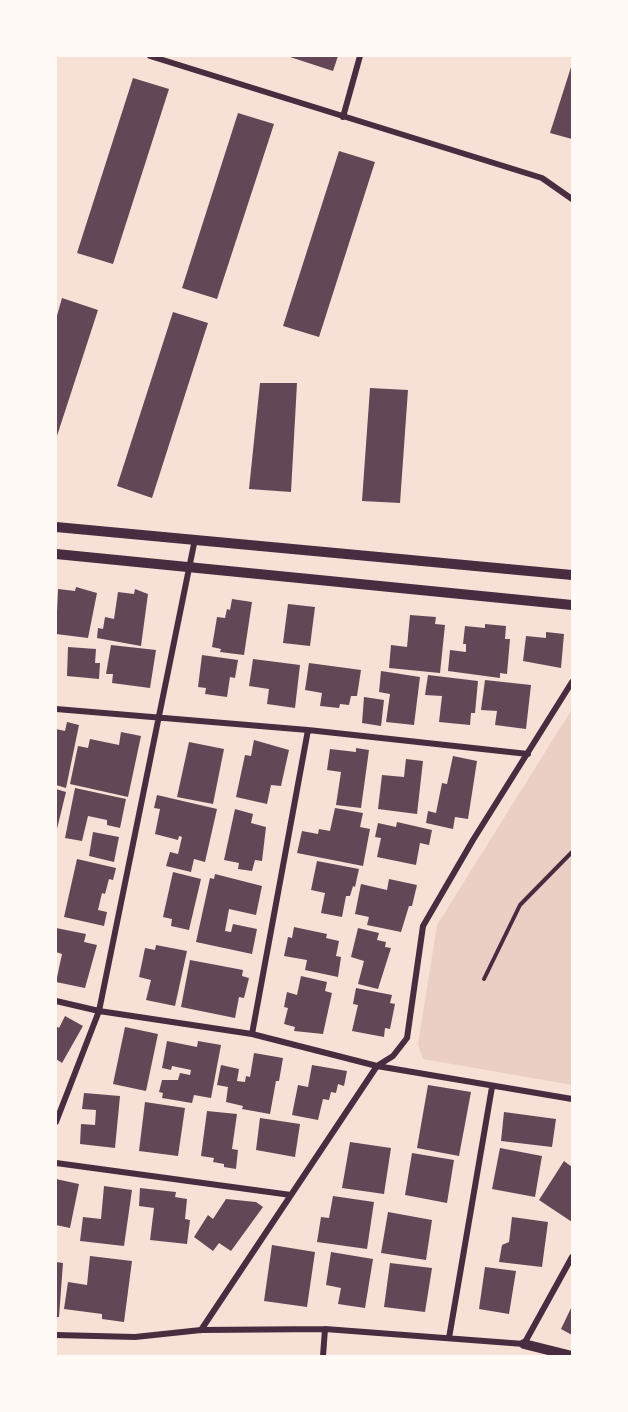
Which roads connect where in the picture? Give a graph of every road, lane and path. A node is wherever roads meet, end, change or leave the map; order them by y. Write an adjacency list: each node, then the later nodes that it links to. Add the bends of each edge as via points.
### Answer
1 (150, 56): 3 (street)
2 (360, 56): 3 (street)
3 (343, 117): 4 (street, via 542,178)
4 (573, 199)
5 (56, 527): 6 (street)
6 (195, 539): 8 (street); 9 (street)
7 (56, 554): 8 (street)
8 (188, 567): 10 (street); 13 (street)
9 (573, 575)
10 (573, 605)
11 (573, 682): 15 (street)
12 (56, 709): 13 (street)
13 (161, 717): 14 (street); 19 (street)
14 (308, 730): 15 (street); 20 (street)
15 (528, 754): 21 (street, via 423,926 407,1038 393,1056)
16 (573, 852): 17 (path, via 520,905)
17 (484, 979)
18 (56, 1001): 19 (street)
19 (99, 1011): 20 (street); 24 (street)
20 (252, 1034): 21 (street)
21 (377, 1066): 22 (street); 26 (street)
22 (492, 1087): 23 (street); 31 (street)
23 (573, 1099)
24 (56, 1122)
25 (56, 1163): 26 (street)
26 (291, 1195): 29 (street)
27 (573, 1257): 32 (street)
28 (325, 1329): 29 (street); 31 (street); 33 (street)
29 (201, 1330): 30 (street, via 135,1337)
30 (56, 1335)
31 (449, 1338): 32 (street)
32 (524, 1344): 34 (street)
33 (323, 1356)
34 (572, 1356)

